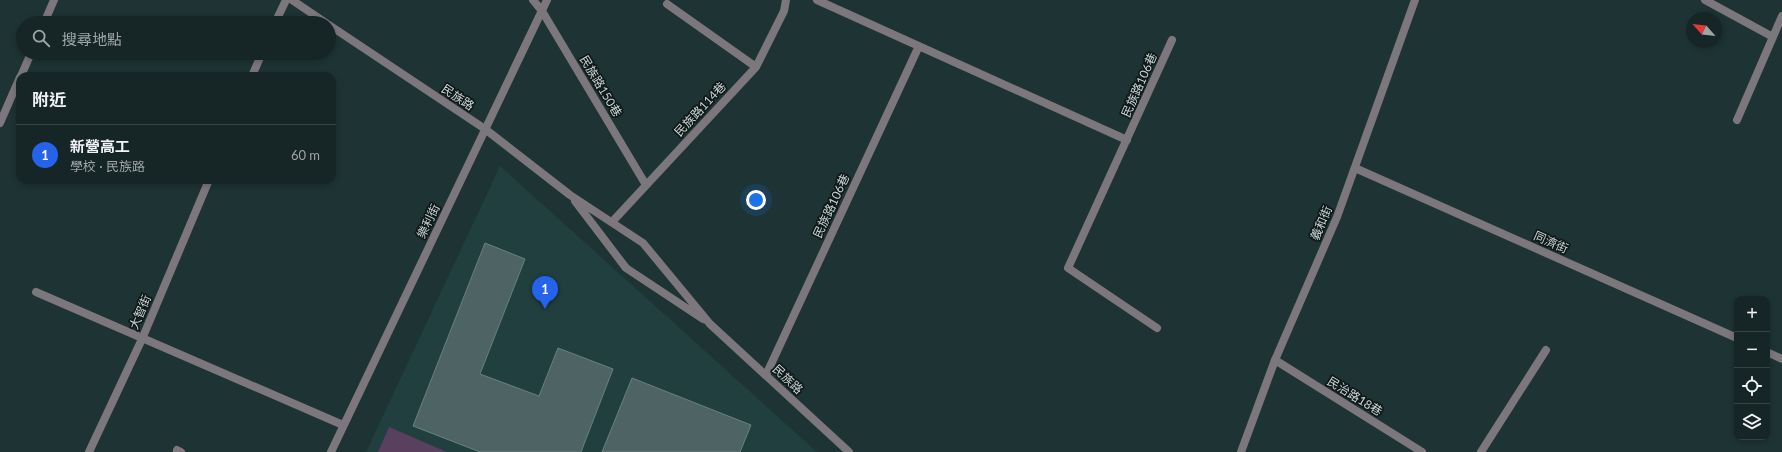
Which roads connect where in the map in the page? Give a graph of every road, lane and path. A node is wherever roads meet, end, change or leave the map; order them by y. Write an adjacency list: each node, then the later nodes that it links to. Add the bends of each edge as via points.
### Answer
1 (54, 0): 12 (street)
2 (286, 0): 13 (street)
3 (292, 0): 14 (street)
4 (533, 0): 11 (street, 民族路150巷)
5 (547, 0): 11 (street, 樂利街)
6 (786, 0): 22 (street, 民族路114巷, via 784,11)
7 (817, 0): 19 (street)
8 (1415, 0): 30 (street, 義和街)
9 (1705, 0): 17 (street)
10 (667, 4): 22 (street)
11 (542, 11): 28 (street, 樂利街); 32 (street, 民族路150巷)
12 (47, 16)
13 (278, 16)
14 (316, 16)
15 (1782, 16): 17 (street)
16 (336, 30): 28 (street, 民族路)
17 (1773, 37): 27 (street)
18 (1172, 40): 29 (street, 民族路106巷)
19 (919, 46): 29 (street); 44 (street, 民族路106巷)
20 (28, 60): 23 (street)
21 (259, 60): 24 (street)
22 (756, 67): 32 (street, 民族路114巷)
23 (22, 72)
24 (254, 72)
25 (16, 86): 26 (street)
26 (1, 120)
27 (1737, 120)
28 (485, 129): 33 (street, 民族路); 45 (street, 樂利街)
29 (1128, 140): 37 (street, 民族路106巷, via 1068,268)
30 (1355, 168): 38 (street, 同濟街); 43 (street, 義和街, via 1337,217)
31 (207, 184): 39 (street, 大智街)
32 (646, 185): 34 (street, 民族路114巷)
33 (570, 194): 34 (street, 民族路); 36 (street, 民族路, via 626,268)
34 (612, 222): 36 (street, 民族路, via 643,243)
35 (36, 292): 39 (street)
36 (710, 324): 44 (street, 民族路)
37 (1157, 328)
38 (1734, 337)
39 (142, 339): 45 (street); 46 (street, 大智街)
40 (1546, 350): 51 (street)
41 (1770, 353): 42 (street)
42 (1782, 359)
43 (1275, 360): 49 (street, 義和街); 50 (street, 民治路18巷)
44 (766, 375): 48 (street, 民族路)
45 (343, 425): 47 (street, 樂利街)
46 (89, 452)
47 (331, 452)
48 (849, 452)
49 (1241, 452)
50 (1422, 452)
51 (1481, 452)

